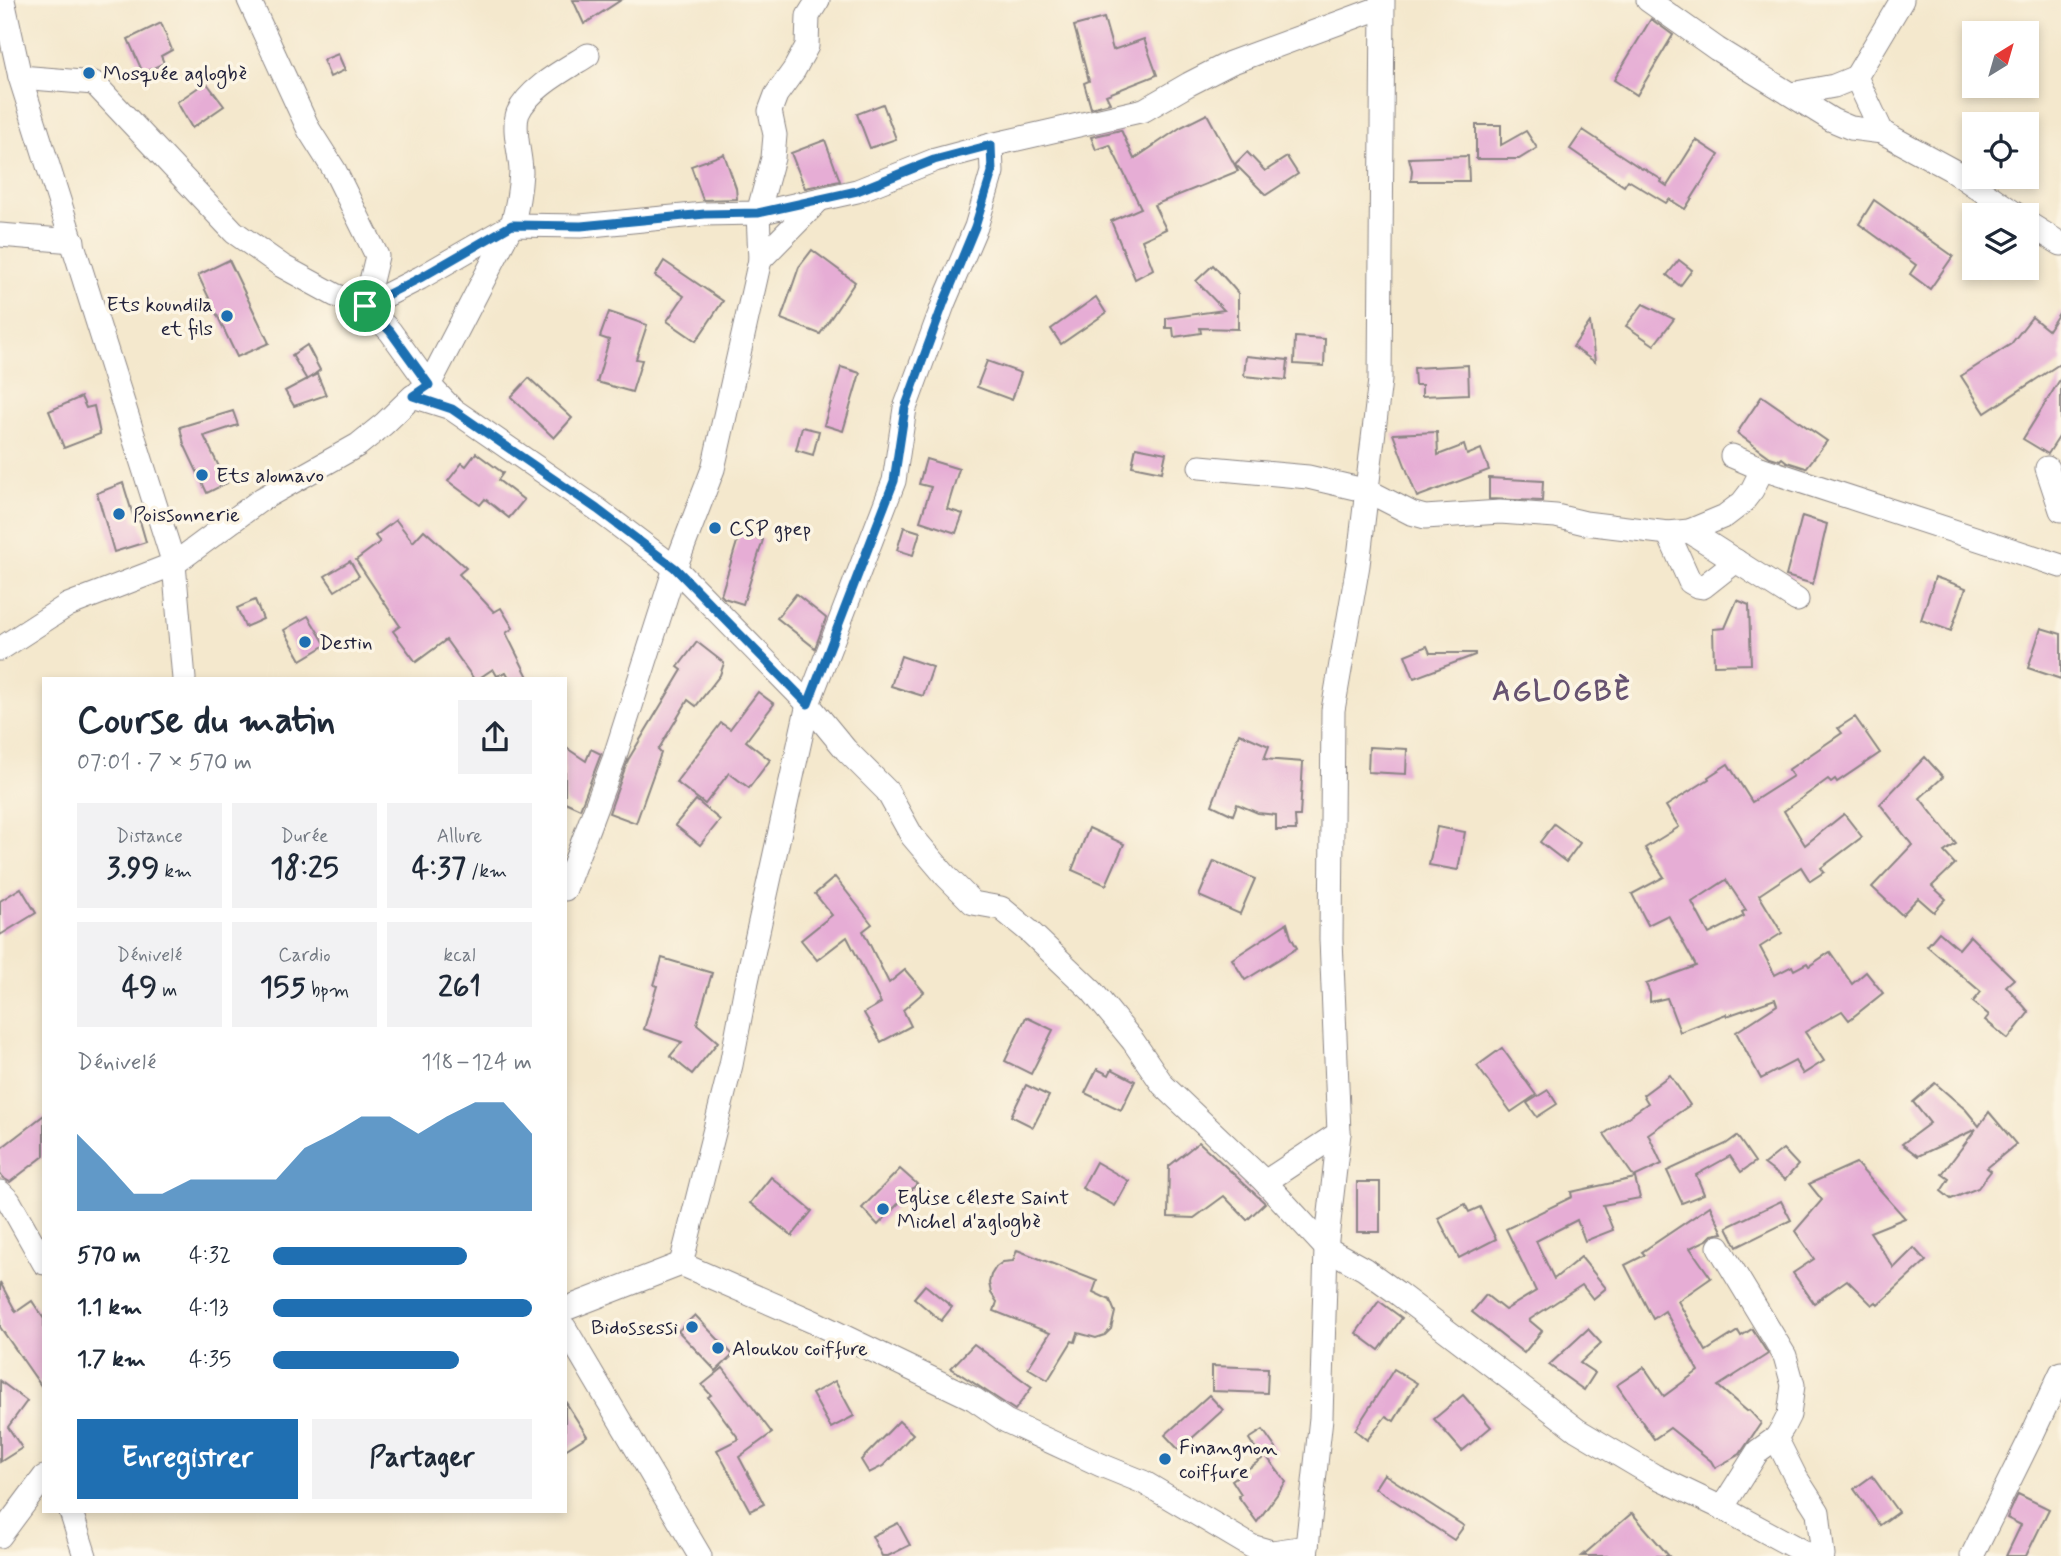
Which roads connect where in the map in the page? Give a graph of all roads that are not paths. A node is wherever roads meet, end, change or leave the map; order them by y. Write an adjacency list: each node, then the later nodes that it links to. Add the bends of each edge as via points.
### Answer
1 (3, 0): 9 (street)
2 (249, 0): 22 (street, via 309,130 377,256)
3 (818, 0): 15 (street, via 808,16 807,46 770,111 773,158)
4 (1648, 0): 10 (street)
5 (1903, 1): 8 (street)
6 (1382, 3): 12 (street, via 1230,63 1144,110); 28 (street, via 1380,380)
7 (588, 55): 16 (street, via 531,95 517,114 521,171)
8 (1856, 76): 10 (street, via 1834,86); 11 (street)
9 (20, 77): 19 (street); 22 (street, via 94,83 234,232 282,266)
10 (1791, 94): 11 (street, via 1851,128)
11 (1882, 132): 14 (street, via 1952,170)
12 (991, 145): 13 (street, via 934,160 857,191); 38 (street, via 992,172 975,227 905,408 894,481)
13 (819, 199): 15 (street); 21 (street)
14 (2000, 203)
15 (758, 213): 16 (street, via 581,226); 21 (street)
16 (512, 225): 22 (street); 23 (street)
17 (2039, 230): 20 (street)
18 (0, 235): 19 (street)
19 (73, 241): 32 (street)
20 (2061, 244)
21 (760, 260): 34 (street, via 713,469)
22 (365, 306): 23 (street, via 390,331)
23 (421, 390): 32 (street, via 358,445 262,499); 34 (street, via 597,509)
24 (1732, 456): 26 (street)
25 (1200, 467): 28 (street, via 1308,477)
26 (1760, 468): 30 (street, via 1742,503 1725,516); 33 (street)
27 (2047, 468): 29 (street)
28 (1368, 491): 30 (street, via 1425,517 1500,512); 40 (street, via 1334,710 1331,939)
29 (2061, 510)
30 (1679, 532): 31 (street); 31 (street, via 1690,582 1697,586 1703,587)
31 (1736, 561): 35 (street)
32 (174, 564): 36 (street, via 68,605); 37 (street)
33 (2061, 566)
34 (675, 568): 38 (street); 39 (street, via 614,759)
35 (1797, 600)
36 (0, 649)
37 (184, 677)
38 (808, 704): 41 (street, via 887,792 912,836 946,876 973,903 1001,908 1029,931 1111,1013 1163,1085); 46 (street, via 731,1065)
39 (567, 884)
40 (1339, 1133): 41 (street); 44 (street)
41 (1265, 1182): 44 (street)
42 (0, 1192): 45 (street)
43 (1719, 1247): 50 (street, via 1785,1356 1793,1385 1788,1415)
44 (1326, 1248): 52 (street, via 1396,1292 1577,1430 1653,1475); 55 (street, via 1321,1418)
45 (42, 1260)
46 (681, 1265): 47 (street); 55 (street, via 814,1322 974,1399 1006,1422 1143,1482 1251,1546 1272,1552)
47 (567, 1307)
48 (567, 1331): 57 (street)
49 (2061, 1373): 60 (street)
50 (1776, 1437): 52 (street, via 1758,1451); 59 (street, via 1818,1512)
51 (42, 1480): 54 (street)
52 (1722, 1508): 58 (street)
53 (71, 1513): 56 (street)
54 (0, 1536)
55 (1306, 1552)
56 (85, 1556)
57 (700, 1556)
58 (1811, 1556)
59 (1823, 1556)
60 (1972, 1556)

